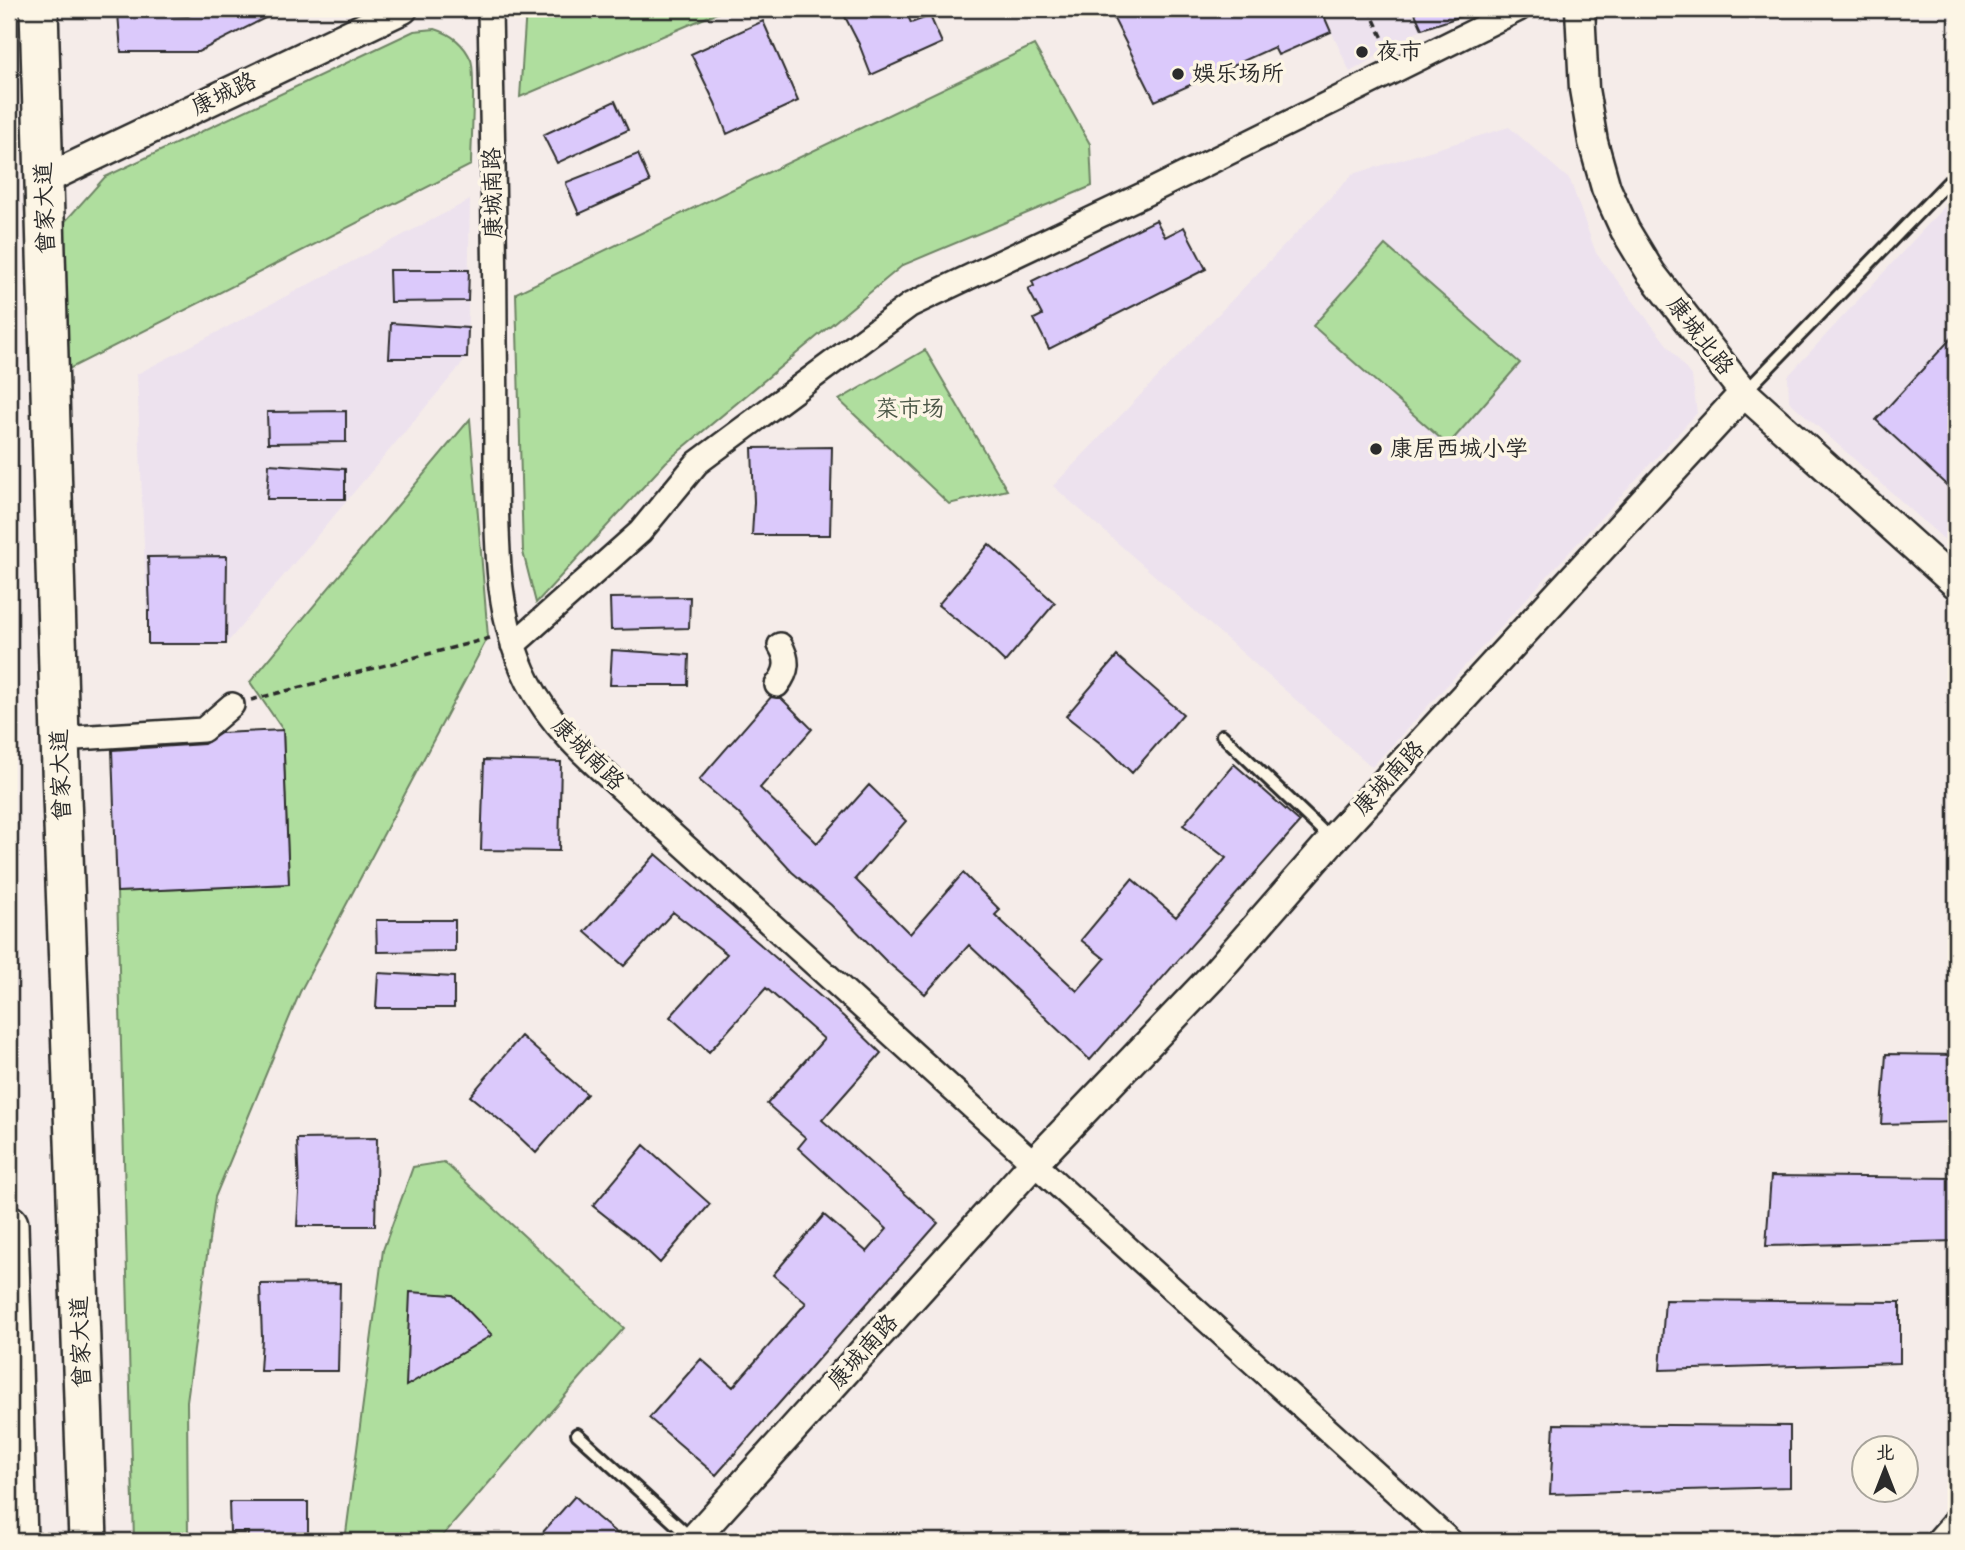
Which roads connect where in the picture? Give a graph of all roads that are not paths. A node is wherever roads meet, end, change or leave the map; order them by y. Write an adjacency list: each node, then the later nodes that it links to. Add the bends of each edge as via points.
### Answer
1 (39, 9): 7 (highway, 曾家大道)
2 (403, 9): 7 (street, 康城路)
3 (490, 9): 10 (street, 康城南路, via 497,554 502,604)
4 (1519, 9): 10 (street, via 910,305 697,463 640,532)
5 (1580, 9): 8 (street, 康城北路, via 1584,89 1606,188 1651,273)
6 (1956, 174): 8 (lane)
7 (44, 180): 15 (highway, 曾家大道)
8 (1744, 393): 9 (street, 康城北路); 16 (street, 康城南路)
9 (1956, 584)
10 (513, 645): 17 (street, 康城南路, via 528,681 566,737)
11 (780, 645): 12 (street, via 787,667)
12 (778, 685)
13 (232, 705): 15 (street, via 203,730)
14 (1222, 735): 16 (lane)
15 (60, 739): 22 (highway, 曾家大道)
16 (1332, 840): 17 (street, 康城南路, via 1212,977)
17 (1034, 1163): 23 (street, 康城南路); 24 (street)
18 (9, 1224): 21 (highway)
19 (577, 1434): 23 (lane)
20 (1956, 1524): 25 (street)
21 (18, 1541)
22 (88, 1541)
23 (693, 1541)
24 (1450, 1541)
25 (1941, 1541)

